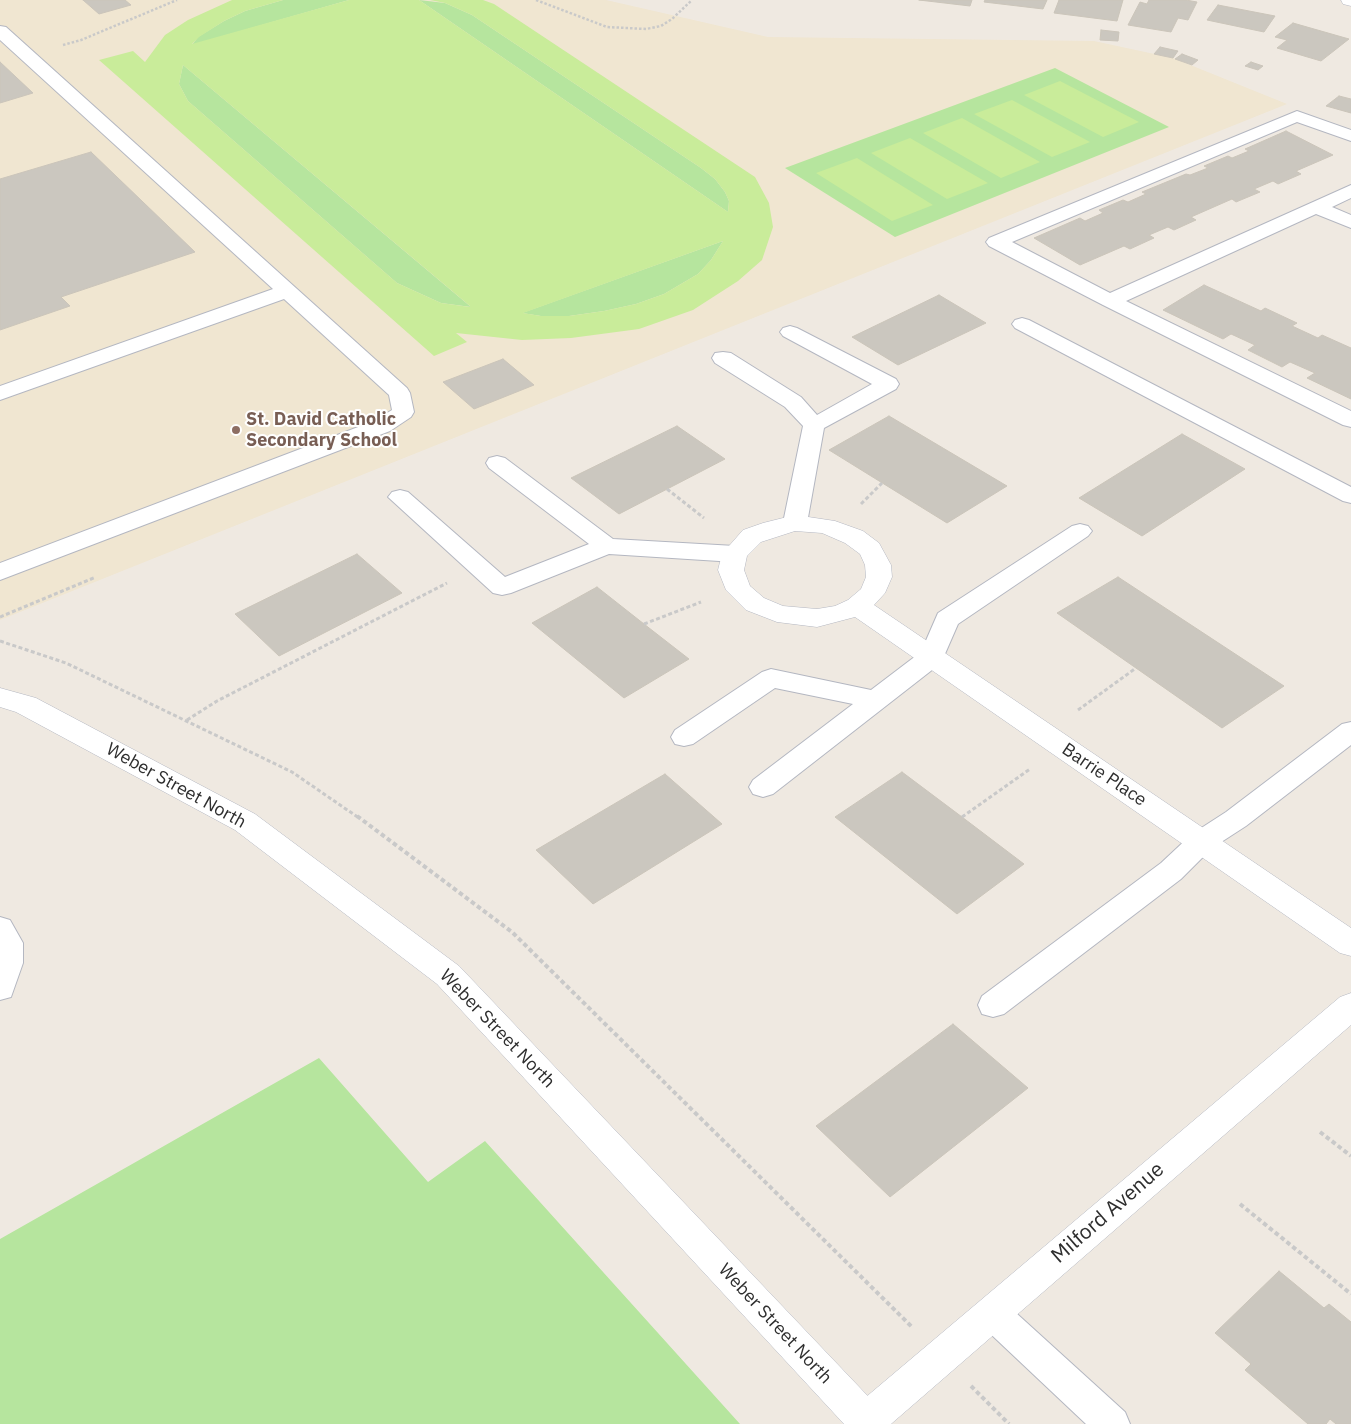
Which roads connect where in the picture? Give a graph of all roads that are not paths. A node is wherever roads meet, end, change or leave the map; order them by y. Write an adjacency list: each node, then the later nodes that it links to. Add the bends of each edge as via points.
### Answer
1 (0, 31): 6 (lane)
2 (1351, 136): 7 (lane, via 1297,116 996,242)
3 (1351, 191): 4 (lane)
4 (1316, 207): 5 (lane); 7 (lane)
5 (1351, 222)
6 (287, 291): 11 (lane); 21 (lane, via 399,393 403,412 382,426)
7 (1110, 301): 12 (lane)
8 (1022, 324): 15 (lane)
9 (790, 332): 13 (lane, via 888,384)
10 (723, 358): 13 (lane, via 793,402)
11 (0, 393)
12 (1351, 420)
13 (814, 426): 17 (lane)
14 (497, 463): 19 (lane)
15 (1351, 496)
16 (400, 497): 19 (lane, via 502,587)
17 (796, 523): 20 (street, via 752,536); 22 (street, via 826,526 854,537 870,549 878,565 879,577 872,593)
18 (1080, 531): 23 (lane, via 947,619)
19 (606, 546): 20 (lane)
20 (734, 554): 22 (street, via 731,570 739,590 755,604 777,613 817,618)
21 (0, 572)
22 (857, 606): 23 (street, Barrie Place)
23 (932, 657): 25 (lane); 29 (street, Barrie Place)
24 (0, 697): 36 (street, Weber Street North, via 26,705 245,822 448,975)
25 (876, 700): 27 (lane, via 771,678); 28 (lane)
26 (1351, 731): 29 (lane)
27 (684, 737)
28 (763, 787)
29 (1202, 842): 31 (street, Barrie Place); 33 (lane, via 1171,871)
30 (0, 928): 32 (lane, via 8,943 8,963)
31 (1351, 944)
32 (0, 988)
33 (993, 1005)
34 (1351, 1006): 35 (street, Milford Avenue)
35 (992, 1313): 36 (street, Milford Avenue); 37 (lane)
36 (868, 1422)
37 (1112, 1424)

